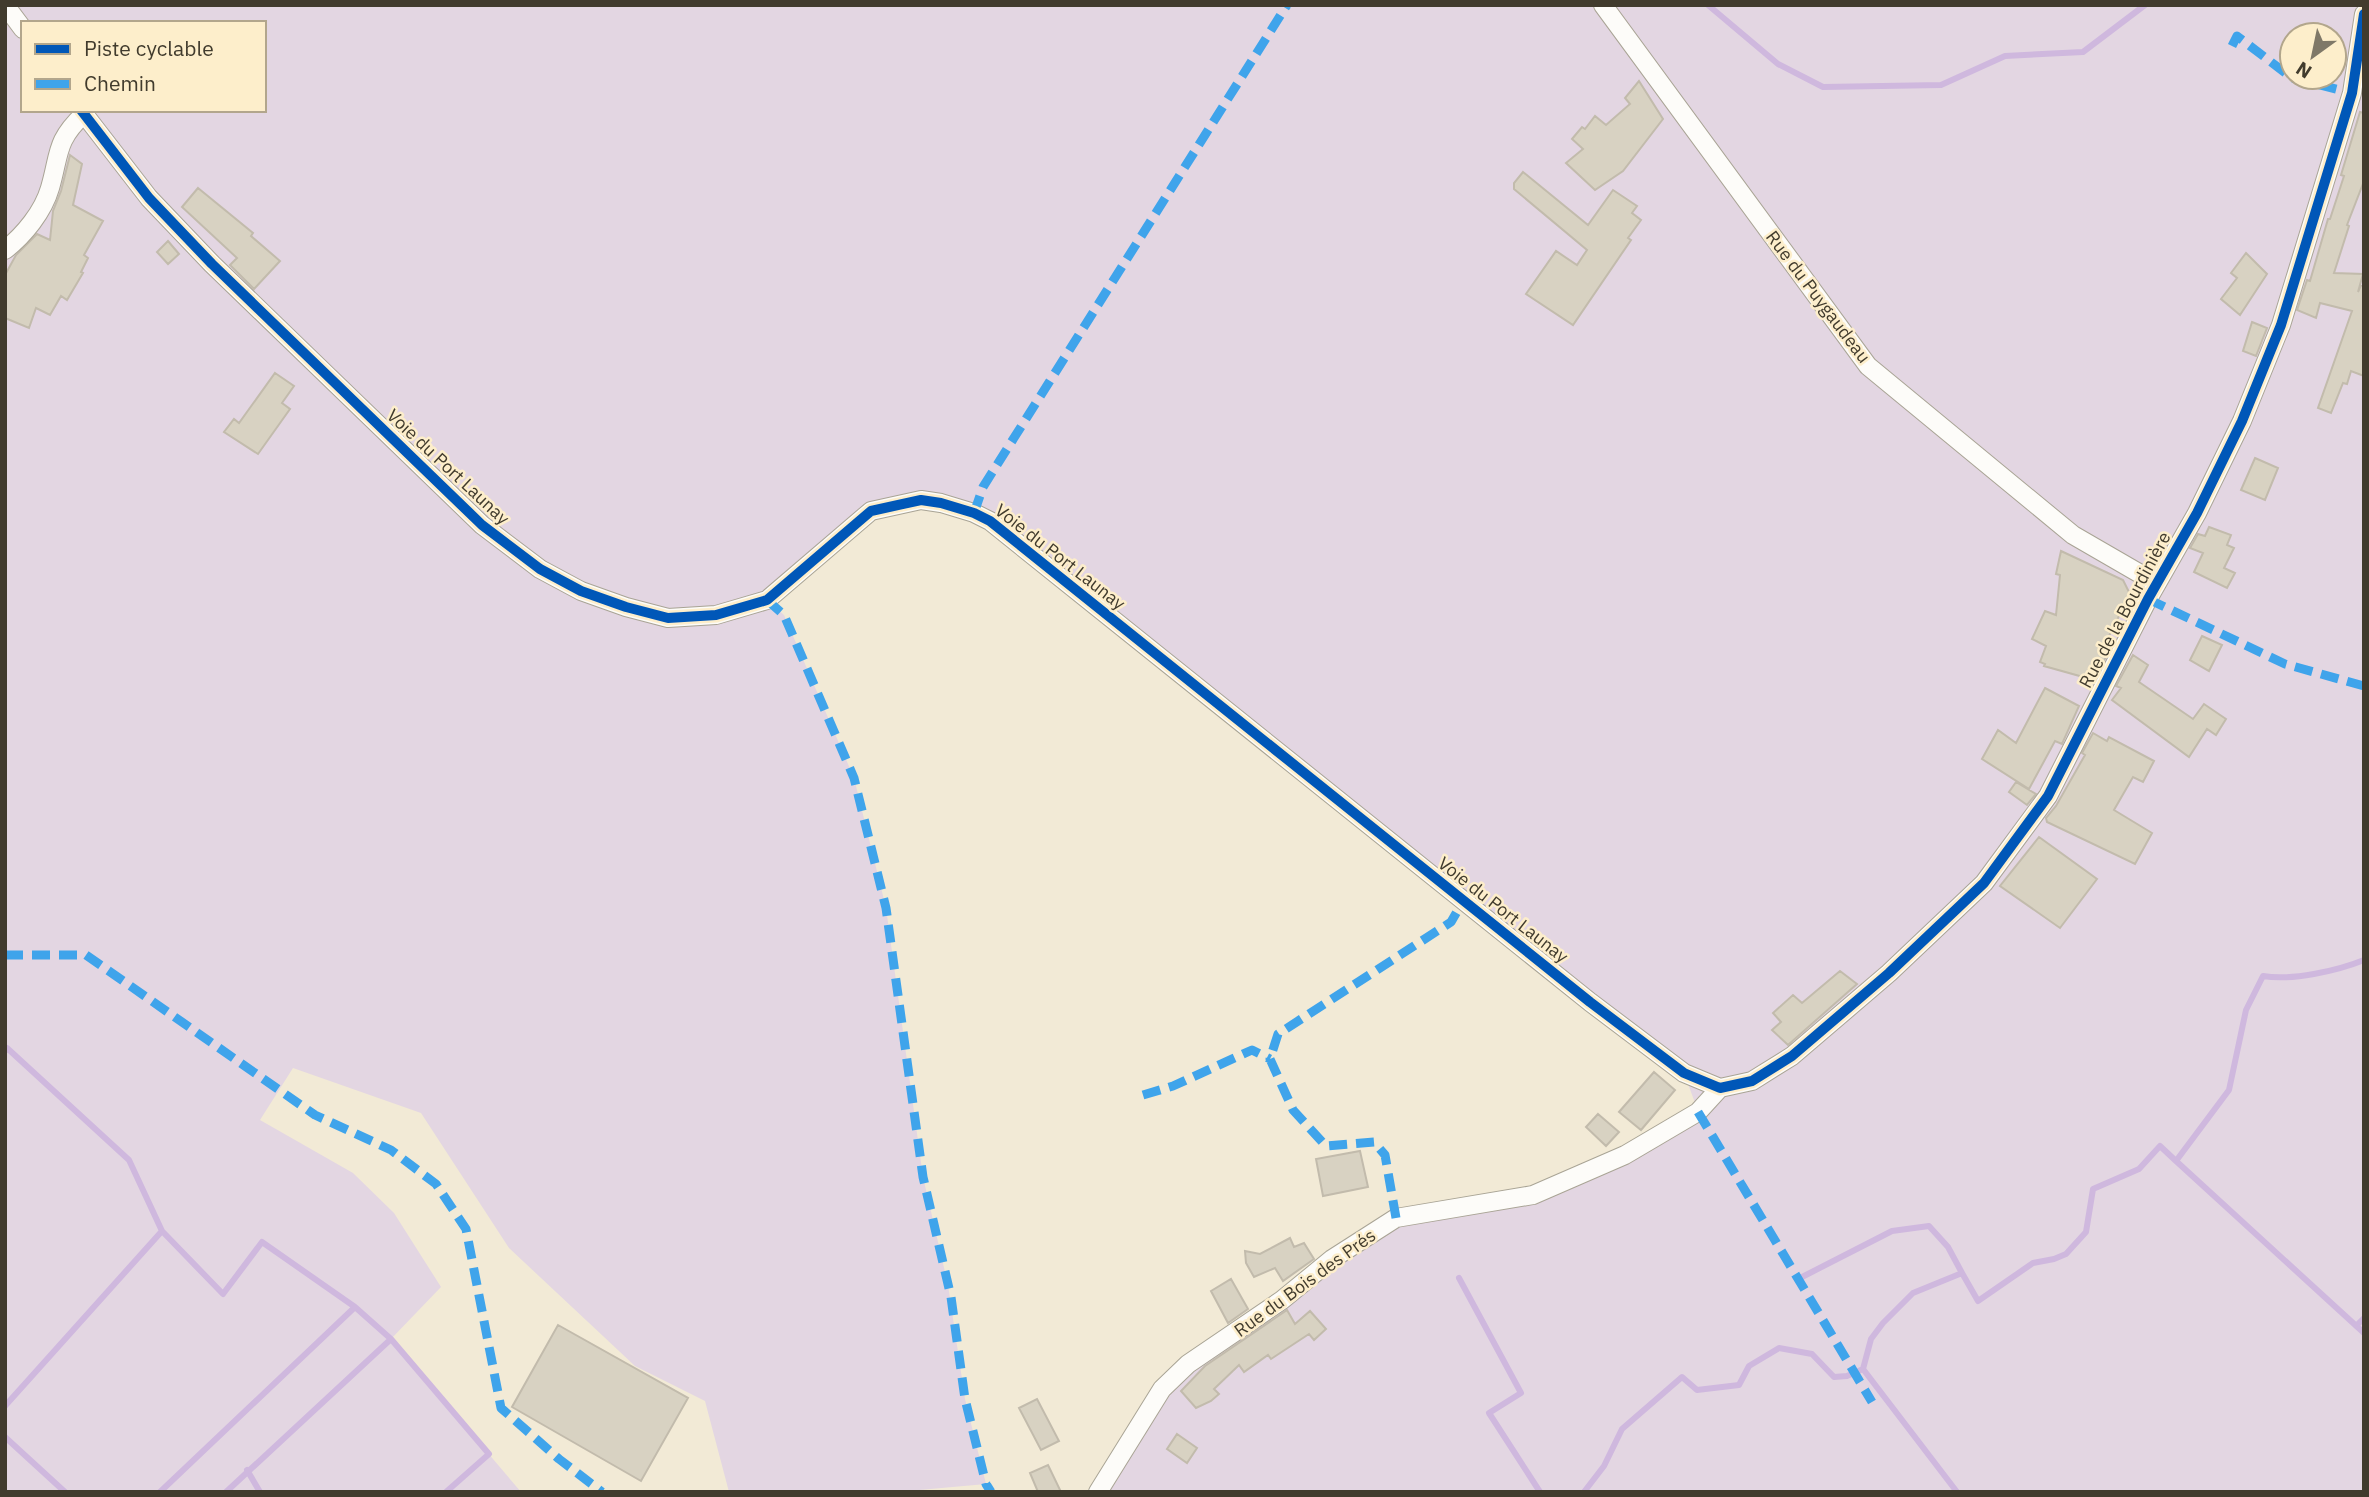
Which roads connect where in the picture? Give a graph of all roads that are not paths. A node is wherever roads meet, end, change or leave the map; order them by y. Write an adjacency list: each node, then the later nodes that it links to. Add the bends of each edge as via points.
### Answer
1 (5, 5): 4 (street)
2 (1602, 5): 7 (street, Rue du Puygaudeau, via 1868,366 2073,535)
3 (2364, 14): 7 (street, Rue de la Bourdinière, via 2352,93 2281,325 2242,421)
4 (21, 26)
5 (83, 112): 6 (street, via 59,147 50,189 38,215); 8 (street, Voie du Port Launay, via 149,198 212,264 482,525 540,569 582,591 637,610 668,618 716,615 767,600 870,511 921,500 974,513 990,521 1590,1002 1684,1073)
6 (5, 250)
7 (2156, 583): 8 (street, Rue de la Bourdinière, via 2048,796 1984,883 1792,1056 1752,1082)
8 (1720, 1088): 9 (street, Rue du Bois des Prés, via 1698,1112 1625,1155 1533,1195 1395,1219 1343,1252 1188,1364 1162,1389)
9 (1098, 1492)

